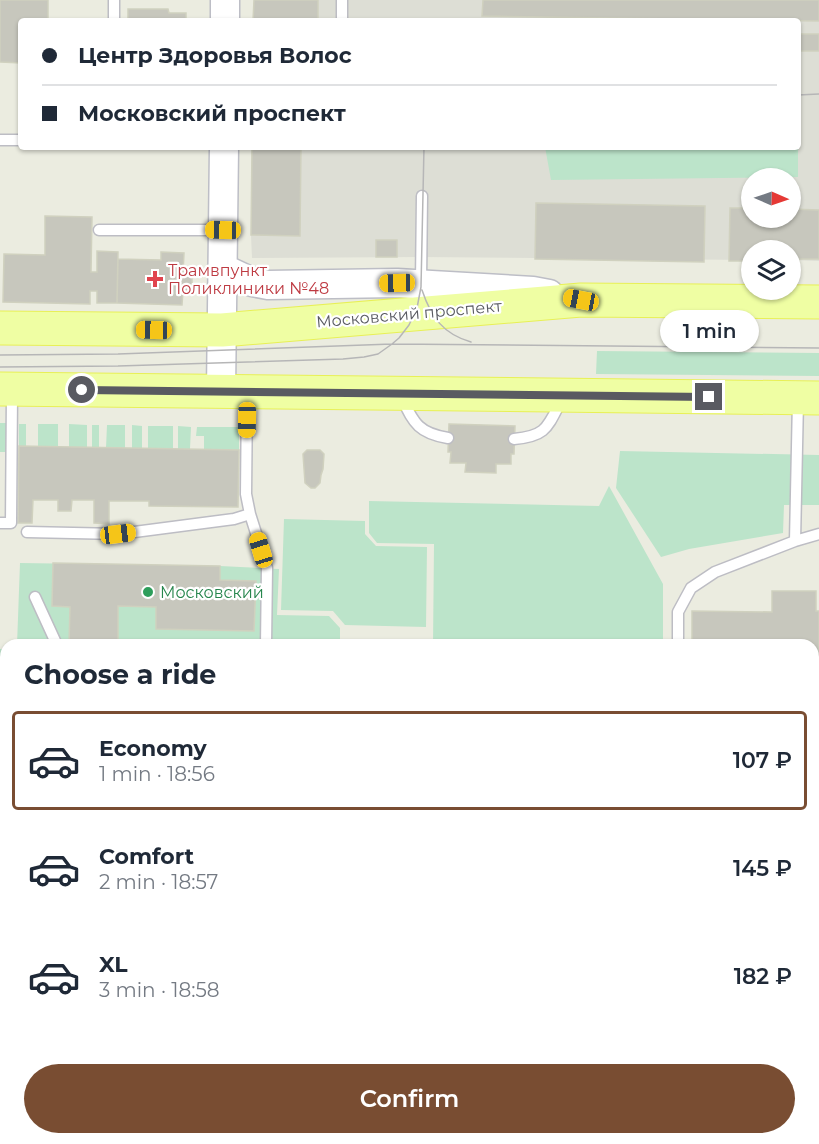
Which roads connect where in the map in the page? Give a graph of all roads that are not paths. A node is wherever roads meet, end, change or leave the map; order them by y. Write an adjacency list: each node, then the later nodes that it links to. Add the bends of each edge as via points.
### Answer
1 (114, 0): 4 (lane)
2 (225, 0): 5 (street)
3 (342, 0): 6 (lane)
4 (114, 18)
5 (225, 18)
6 (342, 18)
7 (0, 140): 8 (lane)
8 (18, 140)
9 (224, 150): 12 (street)
10 (422, 196): 14 (lane)
11 (99, 230): 12 (lane)
12 (223, 230): 13 (street)
13 (222, 268): 14 (street, via 268,285); 17 (street)
14 (420, 298): 15 (main road, Московский проспект); 17 (main road, Московский проспект)
15 (819, 302)
16 (0, 328): 17 (main road, Московский проспект)
17 (222, 330): 19 (street)
18 (6, 389): 19 (main road); 26 (lane, via 11,523)
19 (234, 392): 20 (main road); 25 (lane)
20 (400, 394): 21 (main road); 23 (lane, via 413,421 425,432)
21 (564, 395): 22 (main road); 24 (lane, via 541,433)
22 (808, 398): 29 (lane)
23 (448, 438)
24 (514, 439)
25 (250, 514): 27 (lane, via 118,534); 32 (lane, via 267,568)
26 (0, 523)
27 (27, 532)
28 (819, 534): 29 (lane)
29 (795, 541): 33 (lane, via 715,572 692,588 678,612)
30 (35, 597): 31 (lane)
31 (54, 639)
32 (266, 639)
33 (678, 639)

